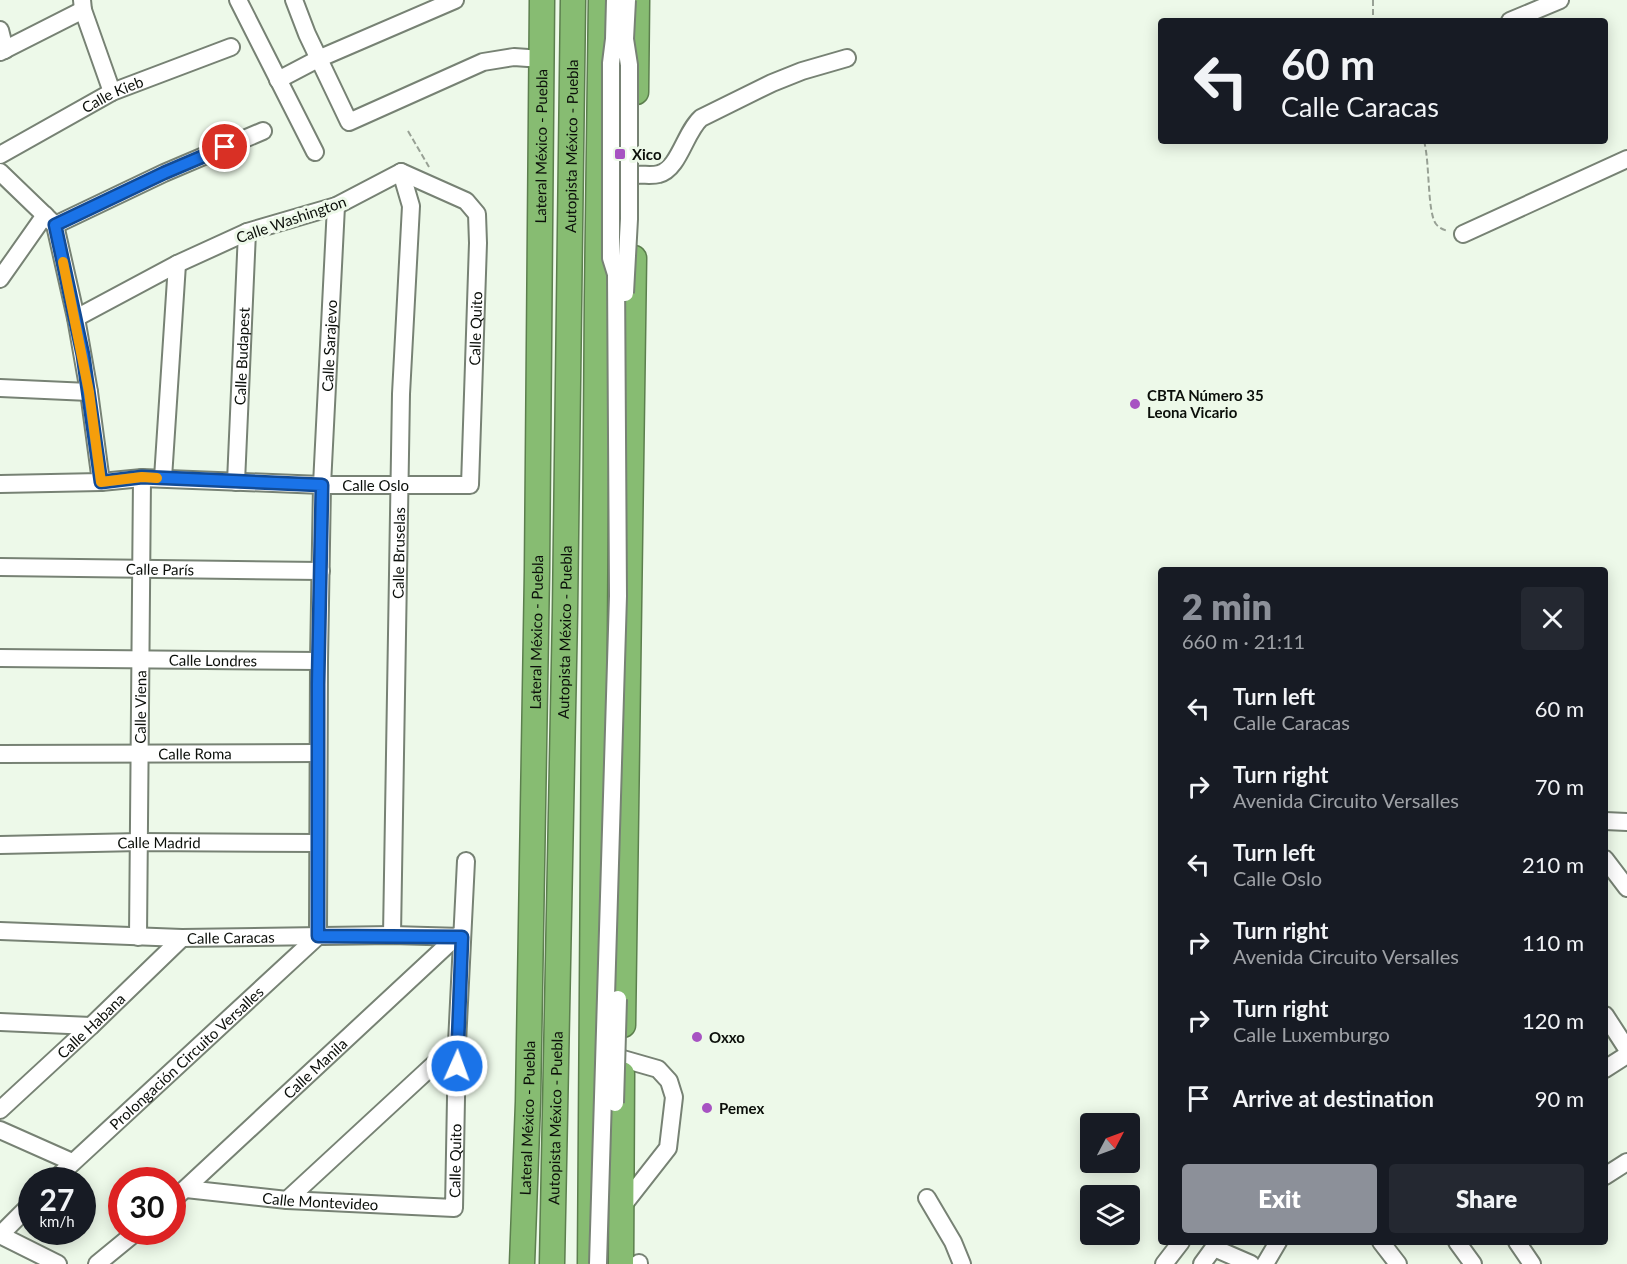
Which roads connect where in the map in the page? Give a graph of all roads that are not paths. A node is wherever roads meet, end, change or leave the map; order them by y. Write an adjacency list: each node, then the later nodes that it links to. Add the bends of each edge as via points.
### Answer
1 (238, 0): 19 (street)
2 (294, 0): 17 (street)
3 (455, 0): 17 (street)
4 (542, 0): 18 (highway, Lateral México - Puebla)
5 (573, 0): 101 (highway, Autopista México - Puebla)
6 (601, 0): 34 (highway, Autopista México - Puebla)
7 (615, 0): 103 (street, bridge, via 611,63 611,258 616,274 618,596)
8 (627, 0): 104 (street, bridge, via 624,699)
9 (637, 0): 27 (highway)
10 (1560, 0): 12 (street)
11 (83, 5): 15 (street); 20 (street)
12 (1517, 18)
13 (0, 30): 15 (street)
14 (231, 47): 20 (street, Calle Kieb)
15 (2, 51)
16 (847, 58): 27 (street, via 772,82 701,118 692,126 675,163 660,174)
17 (318, 59): 18 (street, via 349,122 483,62 514,57); 19 (street)
18 (542, 59): 100 (highway, Lateral México - Puebla, via 528,1102)
19 (278, 80): 22 (street)
20 (112, 92): 23 (street, Calle Kieb)
21 (263, 131): 29 (street)
22 (315, 152)
23 (0, 155)
24 (1627, 159): 31 (street)
25 (0, 172): 29 (street)
26 (401, 172): 28 (street, Calle Washington); 43 (street, Calle Bruselas, via 411,206); 44 (street, Calle Quito, via 466,201 477,214)
27 (635, 175): 49 (highway)
28 (336, 206): 30 (street, Calle Washington); 45 (street, Calle Sarajevo)
29 (50, 220): 33 (street); 35 (street)
30 (247, 232): 32 (street, Calle Washington); 41 (street, Calle Budapest)
31 (1463, 234)
32 (177, 264): 35 (street, Calle Washington); 39 (street)
33 (0, 279)
34 (597, 297): 49 (highway); 102 (highway, Autopista México - Puebla)
35 (76, 318): 37 (street)
36 (0, 388): 37 (street)
37 (89, 392): 40 (street)
38 (142, 477): 39 (street, Calle Oslo); 40 (street, Calle Oslo); 47 (street, Calle Viena)
39 (163, 478): 41 (street, Calle Oslo)
40 (101, 482): 42 (street, Calle Oslo)
41 (236, 482): 45 (street, Calle Oslo)
42 (0, 484)
43 (400, 484): 44 (street, Calle Oslo); 45 (street, Calle Oslo); 65 (street, Calle Bruselas)
44 (470, 484)
45 (322, 485): 48 (street, Calle Sarajevo)
46 (0, 567): 47 (street, Calle París)
47 (141, 570): 48 (street, Calle París); 51 (street, Calle Viena)
48 (321, 571): 52 (street, Calle Sarajevo)
49 (629, 588): 76 (highway)
50 (0, 658): 51 (street, Calle Londres)
51 (140, 660): 52 (street, Calle Londres); 55 (street, Calle Viena)
52 (319, 661): 53 (street, Calle Sarajevo)
53 (318, 753): 55 (street, Calle Roma); 59 (street, Calle Sarajevo)
54 (0, 754): 55 (street, Calle Roma)
55 (139, 754): 58 (street, Calle Viena)
56 (1608, 821): 57 (street)
57 (1627, 822)
58 (140, 842): 59 (street, Calle Madrid); 60 (street, Calle Madrid); 68 (street, Calle Viena)
59 (318, 843): 66 (street, Calle Sarajevo)
60 (0, 845)
61 (466, 861): 67 (street, Calle Quito)
62 (1608, 863): 63 (street)
63 (1627, 888)
64 (0, 931): 68 (street, Calle Caracas)
65 (392, 935): 66 (street, Calle Caracas); 67 (street, Calle Caracas)
66 (318, 936): 69 (street, Calle Caracas); 80 (street, Prolongación Circuito Versalles)
67 (459, 936): 73 (street, Calle Quito); 84 (street, Calle Manila)
68 (138, 937): 69 (street, Calle Caracas)
69 (182, 938): 72 (street, Calle Habana)
70 (1615, 1020): 74 (street)
71 (0, 1022): 72 (street)
72 (92, 1026): 78 (street, Calle Habana)
73 (458, 1043): 86 (street); 87 (street, Calle Quito)
74 (1627, 1049)
75 (1627, 1055): 77 (street)
76 (623, 1059): 88 (highway); 88 (street, via 658,1069 669,1081 674,1097 668,1148)
77 (1608, 1067)
78 (0, 1110)
79 (0, 1130): 80 (street)
80 (72, 1161): 82 (street, Prolongación Circuito Versalles)
81 (1627, 1162): 83 (street)
82 (66, 1167)
83 (1608, 1174)
84 (186, 1190): 86 (street, Calle Montevideo)
85 (927, 1198): 106 (street)
86 (286, 1200): 87 (street, Calle Montevideo)
87 (454, 1208)
88 (621, 1208): 105 (highway)
89 (18, 1217): 90 (street)
90 (0, 1235): 98 (street)
91 (120, 1245): 99 (street)
92 (1178, 1245): 107 (street)
93 (1216, 1245): 108 (street); 109 (street)
94 (1276, 1245): 110 (street)
95 (1383, 1245): 111 (street)
96 (1459, 1245): 112 (street)
97 (1519, 1245): 113 (street)
98 (58, 1264)
99 (97, 1264)
100 (522, 1264)
101 (552, 1264)
102 (590, 1264)
103 (598, 1264)
104 (609, 1264)
105 (633, 1264)
106 (962, 1264)
107 (1164, 1264)
108 (1202, 1264)
109 (1251, 1264)
110 (1265, 1264)
111 (1398, 1264)
112 (1473, 1264)
113 (1532, 1264)

